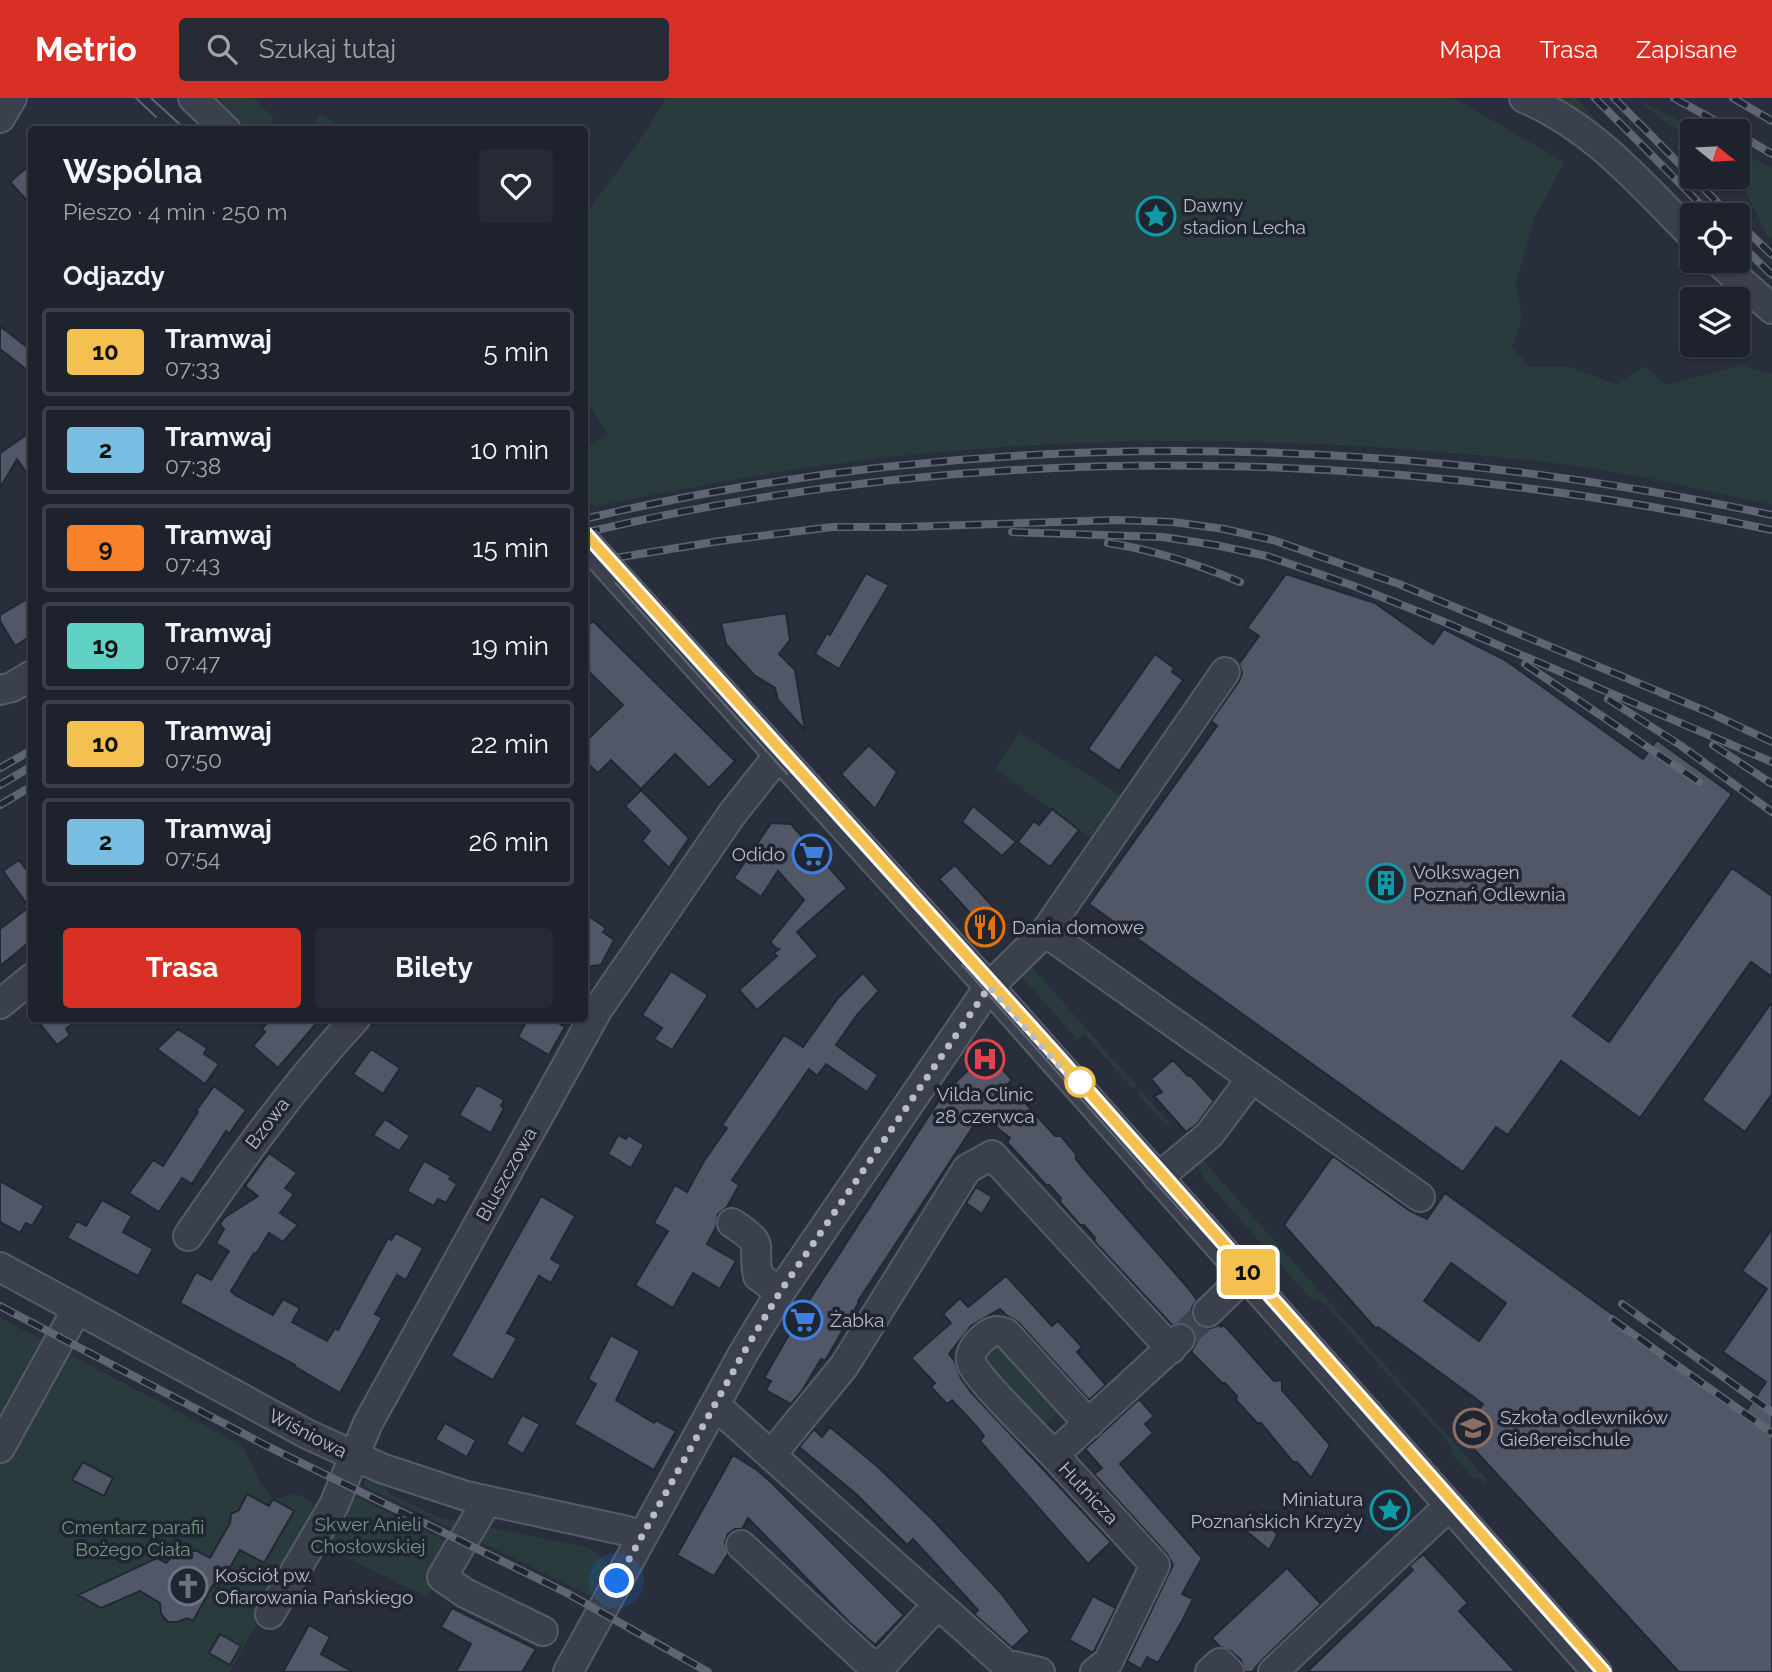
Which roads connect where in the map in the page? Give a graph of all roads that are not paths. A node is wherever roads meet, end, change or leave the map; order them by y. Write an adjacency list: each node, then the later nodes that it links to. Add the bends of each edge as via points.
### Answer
1 (12, 98): 5 (street)
2 (185, 98): 6 (street)
3 (193, 98): 7 (street)
4 (1524, 98): 8 (street, via 1553,110 1602,145)
5 (0, 118)
6 (201, 126)
7 (222, 126)
8 (1680, 223)
9 (1732, 273): 10 (street)
10 (1772, 309)
11 (588, 544): 15 (street, bridge)
12 (1226, 672): 16 (street)
13 (28, 677): 14 (street)
14 (0, 690)
15 (778, 756): 18 (street); 20 (street, Bluszczowa)
16 (1045, 932): 18 (street); 23 (street)
17 (28, 981): 19 (street)
18 (989, 987): 24 (street); 30 (street)
19 (0, 1004)
20 (591, 1004)
21 (353, 1022): 27 (street, Bzowa, via 242,1156)
22 (581, 1022): 38 (street, Bluszczowa, via 368,1423)
23 (1252, 1078): 24 (street, via 1209,1135); 25 (street)
24 (1158, 1178): 29 (street)
25 (1420, 1197)
26 (732, 1223): 30 (street, via 754,1238 758,1276)
27 (188, 1236)
28 (0, 1267): 31 (street, Wiśniowa)
29 (1245, 1276): 32 (street); 40 (street)
30 (780, 1292): 33 (street)
31 (77, 1309): 35 (street); 38 (street, Wiśniowa)
32 (1208, 1312)
33 (715, 1405): 36 (street); 41 (street)
34 (1089, 1424): 36 (street, Hutnicza, via 1175,1344 992,1155 967,1168 844,1366); 37 (street, Hutnicza); 37 (street, via 1006,1333 999,1330 981,1339 971,1362)
35 (0, 1448)
36 (772, 1454): 43 (street)
37 (1054, 1455): 48 (street, Hutnicza, via 1155,1565 1108,1662)
38 (355, 1457): 39 (street, Wiśniowa); 44 (street, Bluszczowa, via 334,1505)
39 (487, 1501): 41 (street, Wiśniowa, via 627,1531); 45 (street, via 442,1577)
40 (1449, 1506): 51 (street); 52 (street)
41 (640, 1539): 46 (street)
42 (741, 1545): 43 (street, via 870,1664 885,1662)
43 (938, 1604): 47 (street, via 1005,1664)
44 (270, 1614)
45 (543, 1631)
46 (568, 1672)
47 (1040, 1672)
48 (1095, 1672)
49 (1210, 1672): 50 (street, via 1220,1663)
50 (1229, 1672)
51 (1273, 1672)
52 (1597, 1672)

